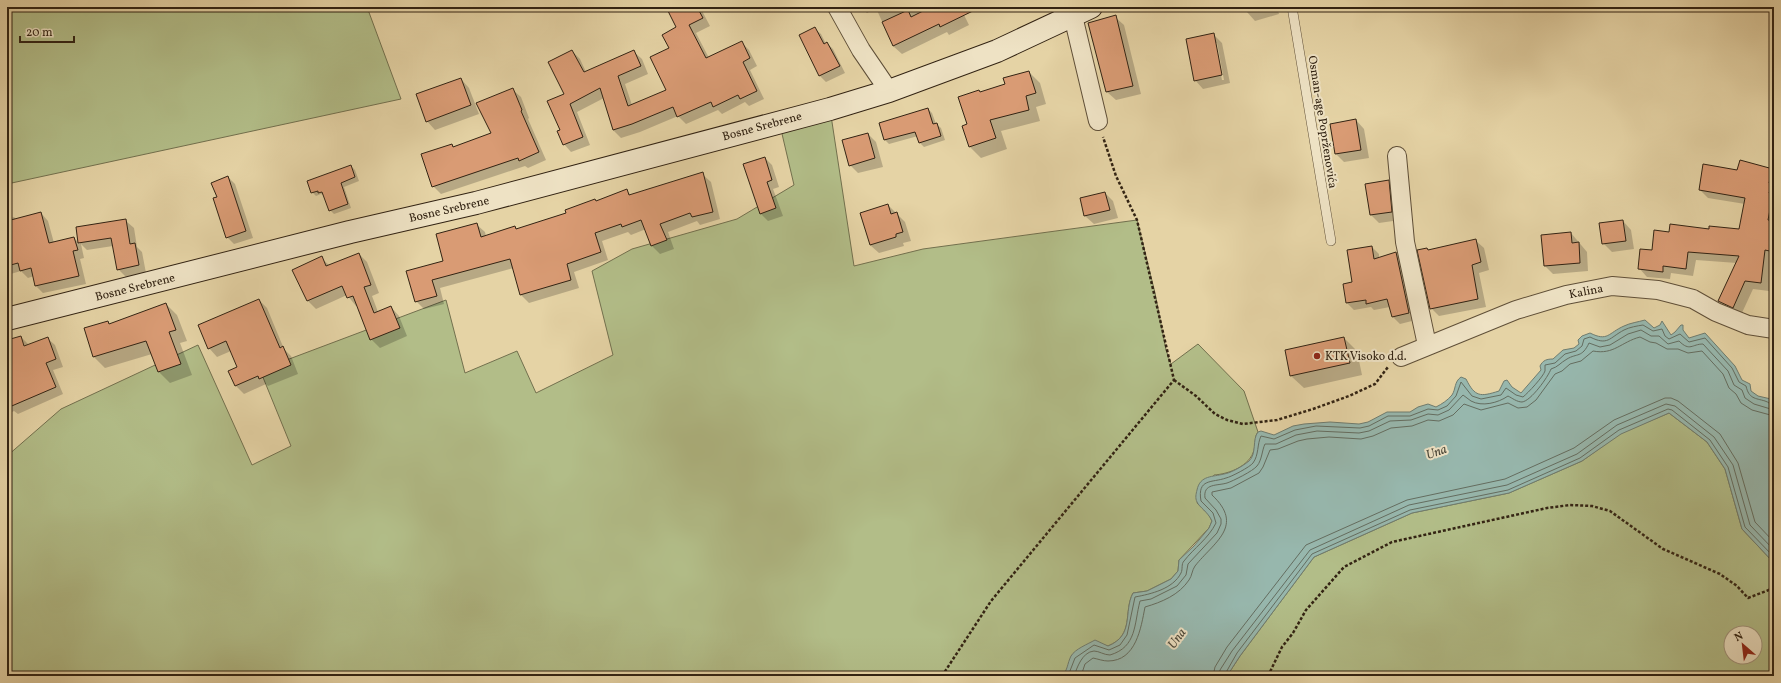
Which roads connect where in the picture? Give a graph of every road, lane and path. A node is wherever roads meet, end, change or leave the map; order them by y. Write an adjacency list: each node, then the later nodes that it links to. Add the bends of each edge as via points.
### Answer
1 (837, 7): 4 (street, via 861,50)
2 (1292, 7): 7 (lane, Osman-age Poprženovića)
3 (1082, 10): 4 (street, Bosne Srebrene, via 997,51); 5 (street)
4 (889, 91): 8 (street, Bosne Srebrene, via 476,203 350,232)
5 (1098, 121): 12 (path, via 1116,176 1137,220)
6 (1397, 156): 10 (street, via 1405,242)
7 (1331, 241)
8 (7, 319)
9 (1774, 328): 10 (street, Kalina, via 1748,325 1692,299 1658,290 1612,286 1566,295 1516,310)
10 (1427, 345): 11 (street, Kalina)
11 (1401, 357): 12 (path, via 1388,367 1376,384 1349,396 1277,420 1243,424 1215,414)
12 (1174, 380): 14 (path, via 991,601)
13 (1774, 588): 15 (path, via 1748,598 1720,574 1663,549 1610,511 1592,506 1547,508 1392,542 1344,567 1306,610 1282,647)
14 (942, 676)
15 (1268, 676)

